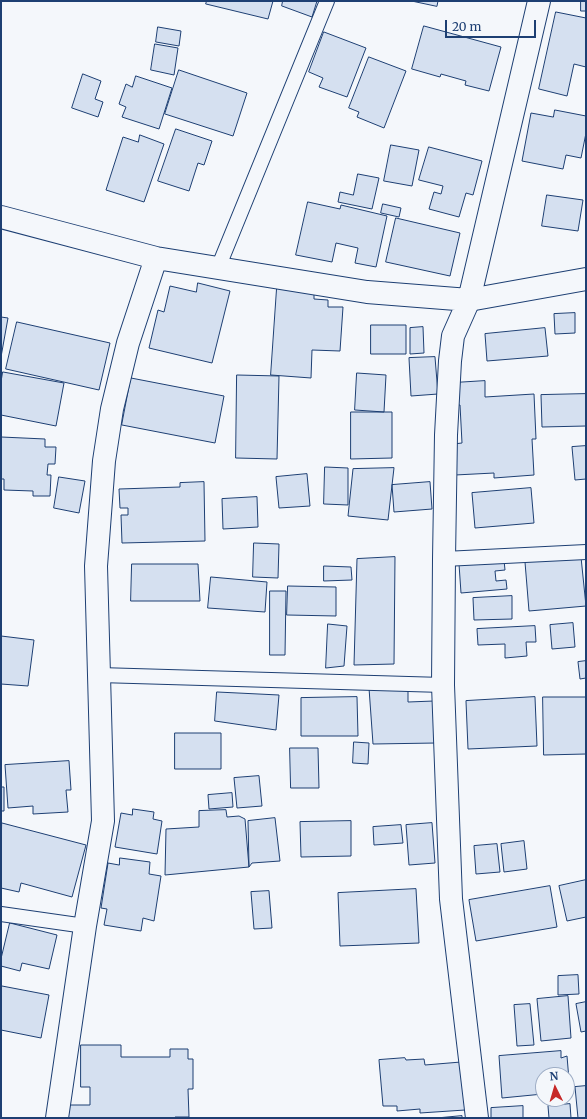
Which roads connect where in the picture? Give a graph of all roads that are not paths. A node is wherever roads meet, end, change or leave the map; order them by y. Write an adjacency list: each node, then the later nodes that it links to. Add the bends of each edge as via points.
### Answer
1 (327, 1): 5 (lane)
2 (539, 1): 7 (street)
3 (1, 217): 4 (street)
4 (156, 258): 5 (street); 10 (street, via 128,343 112,409 104,460 96,566)
5 (218, 268): 7 (street, via 367,292)
6 (586, 280): 7 (street)
7 (469, 300): 9 (street, via 453,336 450,361)
8 (586, 552): 9 (lane)
9 (444, 560): 11 (street)
10 (99, 675): 11 (lane); 13 (street, via 103,821)
11 (443, 685): 15 (street, via 451,899)
12 (1, 914): 13 (lane)
13 (85, 926): 14 (street)
14 (57, 1118)
15 (477, 1118)

